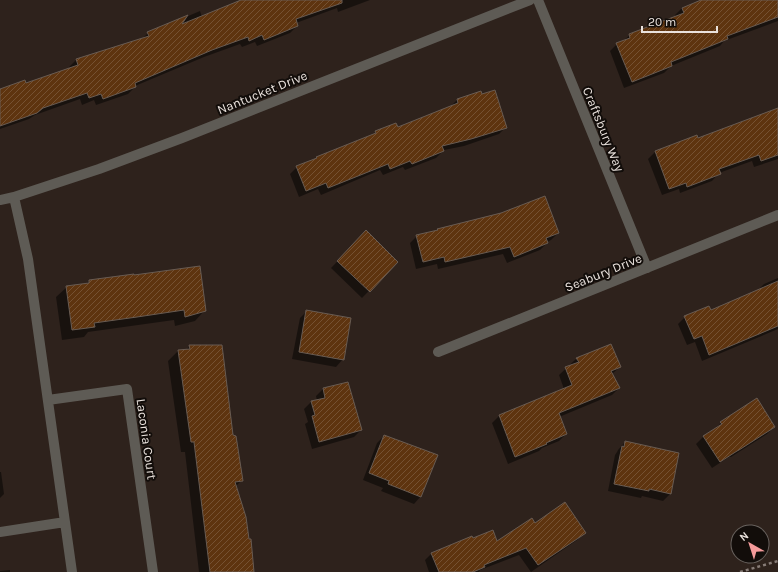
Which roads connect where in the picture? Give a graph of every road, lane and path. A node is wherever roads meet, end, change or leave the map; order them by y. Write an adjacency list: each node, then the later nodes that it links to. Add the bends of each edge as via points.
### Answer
1 (530, 0): 3 (street, Nantucket Drive, via 190,135 100,169)
2 (538, 0): 6 (street, Craftsbury Way)
3 (14, 197): 4 (street, Nantucket Drive); 8 (street, via 28,259)
4 (0, 200)
5 (778, 215): 6 (street, Seabury Drive)
6 (647, 268): 7 (street, Seabury Drive)
7 (438, 352)
8 (48, 400): 9 (street); 13 (street, Laconia Court, via 127,389)
9 (65, 522): 10 (street); 12 (street)
10 (0, 532)
11 (778, 561): 14 (path)
12 (72, 572)
13 (153, 572)
14 (740, 572)

